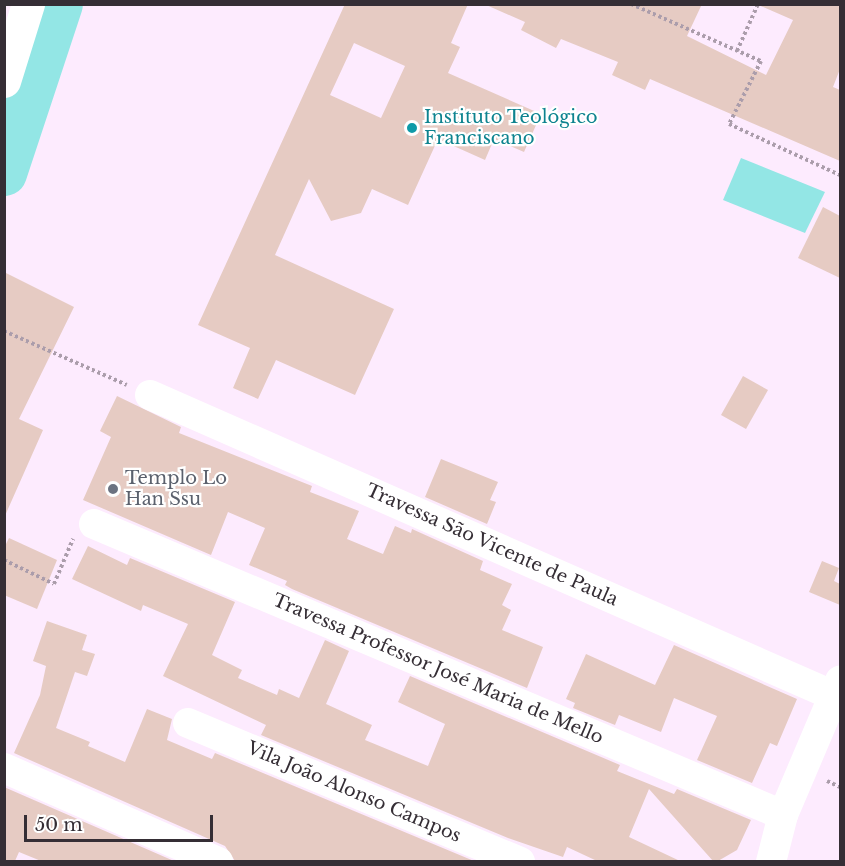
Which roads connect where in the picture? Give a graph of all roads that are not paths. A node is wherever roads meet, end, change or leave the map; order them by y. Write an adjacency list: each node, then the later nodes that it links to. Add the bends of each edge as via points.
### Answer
1 (28, 4): 2 (main road)
2 (4, 81)
3 (150, 395): 5 (street, Travessa São Vicente de Paula)
4 (93, 524): 8 (street, Travessa Professor José Maria de Mello)
5 (837, 688): 8 (street)
6 (188, 723): 10 (street, Vila João Alonso Campos)
7 (4, 768): 9 (street)
8 (783, 815): 11 (street)
9 (218, 861)
10 (520, 861)
11 (771, 861)

